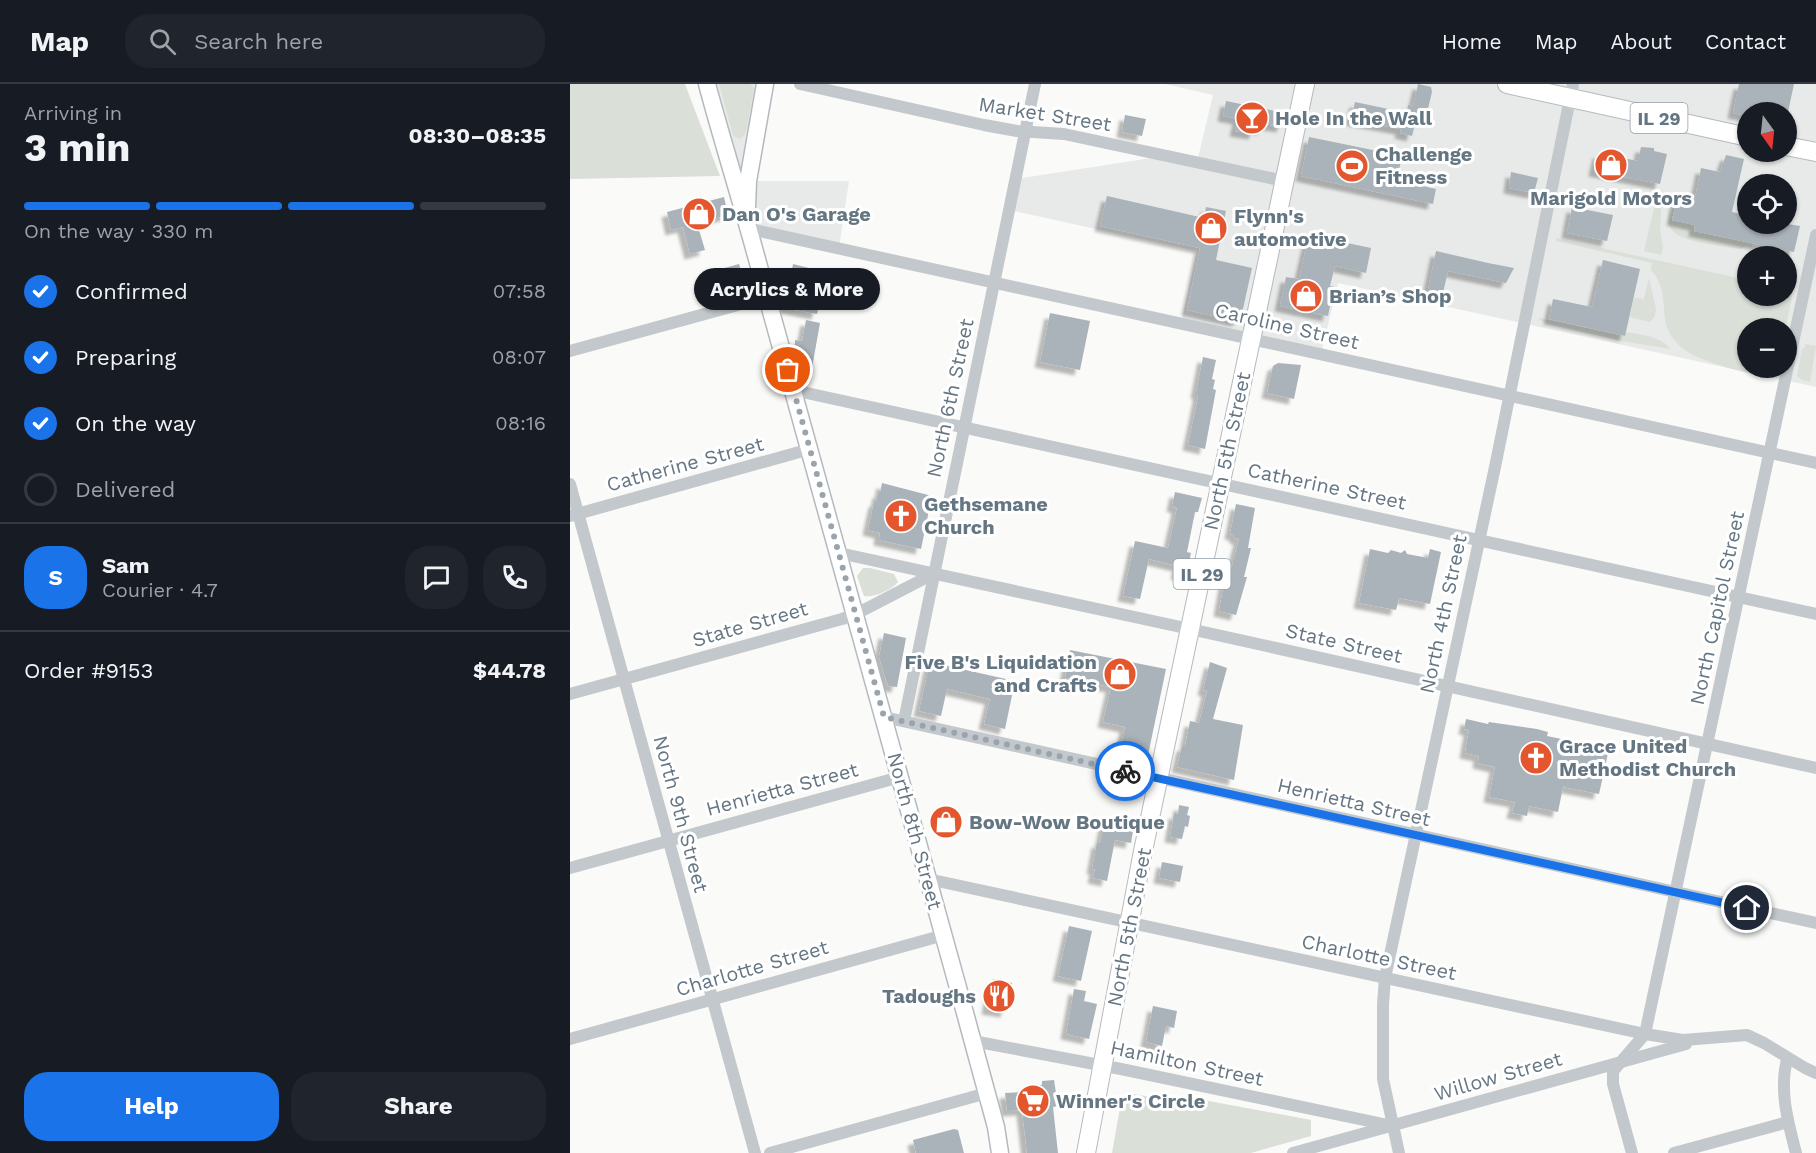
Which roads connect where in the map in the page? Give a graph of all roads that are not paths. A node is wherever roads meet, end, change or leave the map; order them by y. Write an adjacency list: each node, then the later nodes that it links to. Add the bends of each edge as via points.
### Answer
1 (707, 84): 16 (street, North 8th Street)
2 (765, 84): 16 (street, via 746,192)
3 (800, 84): 11 (street, Market Street)
4 (1035, 84): 11 (street, North 6th Street)
5 (1297, 84): 10 (main road)
6 (1305, 84): 10 (main road, North 5th Street / IL 29)
7 (1316, 84): 10 (main road)
8 (1507, 84): 9 (main road, IL 29)
9 (1572, 91): 12 (main road, IL 29); 23 (street, North 4th Street)
10 (1300, 106): 15 (main road, North 5th Street / IL 29)
11 (1026, 131): 15 (street, Market Street, via 1064,134); 18 (street, North 6th Street)
12 (1737, 134)
13 (1797, 148): 14 (main road)
14 (1816, 152)
15 (1284, 181): 20 (main road, North 5th Street / IL 29)
16 (750, 229): 18 (street, Caroline Street); 19 (street, North 8th Street)
17 (1816, 235): 26 (street, North Capitol Street)
18 (993, 283): 20 (street, Caroline Street); 24 (street, North 6th Street)
19 (767, 297): 21 (street); 22 (street, North 8th Street)
20 (1251, 338): 23 (street, Caroline Street); 28 (main road, North 5th Street / IL 29)
21 (570, 351)
22 (793, 390): 24 (street, Catherine Street); 25 (street, North 8th Street)
23 (1509, 395): 26 (street, Caroline Street); 31 (street, North 4th Street)
24 (964, 426): 28 (street, Catherine Street); 33 (street, North 6th Street)
25 (810, 449): 30 (street, Catherine Street); 32 (street, North 8th Street)
26 (1770, 453): 27 (street, Caroline Street); 34 (street, North Capitol Street)
27 (1816, 463)
28 (1221, 483): 31 (street, Catherine Street); 37 (main road, North 5th Street / IL 29)
29 (570, 484): 30 (street, North 9th Street)
30 (574, 515): 38 (street, North 9th Street)
31 (1479, 540): 34 (street, Catherine Street); 39 (street, North 4th Street)
32 (839, 553): 33 (street, State Street); 35 (street, North 8th Street)
33 (933, 574): 35 (street, State Street); 37 (street, State Street); 42 (street, North 6th Street)
34 (1739, 597): 36 (street, Catherine Street); 43 (street, North Capitol Street)
35 (856, 614): 38 (street, State Street); 41 (street, North 8th Street)
36 (1816, 614)
37 (1190, 628): 39 (street, State Street); 46 (main road, North 5th Street / IL 29)
38 (624, 680): 40 (street, State Street); 48 (street, North 9th Street)
39 (1448, 687): 43 (street, State Street); 47 (street, North 4th Street)
40 (570, 694)
41 (884, 717): 42 (street, Henrietta Street); 45 (street, North 8th Street)
42 (904, 721): 46 (street, Henrietta Street)
43 (1708, 744): 44 (street, State Street); 51 (street, North Capitol Street)
44 (1816, 768)
45 (900, 777): 48 (street, Henrietta Street); 50 (street, North 8th Street)
46 (1159, 778): 47 (street, Henrietta Street); 52 (main road, North 5th Street / IL 29)
47 (1415, 836): 51 (street, Henrietta Street); 55 (street, North 4th Street)
48 (668, 841): 49 (street, Henrietta Street); 56 (street, North 9th Street)
49 (570, 868)
50 (928, 879): 52 (street, Charlotte Street); 54 (street, North 8th Street)
51 (1677, 893): 53 (street, Henrietta Street); 57 (street, North Capitol Street)
52 (1130, 923): 55 (street, Charlotte Street); 63 (main road, North 5th Street / IL 29)
53 (1816, 923)
54 (944, 935): 56 (street, Charlotte Street); 60 (street, North 8th Street)
55 (1385, 978): 57 (street, Charlotte Street); 67 (street, North 4th Street, via 1383,1079)
56 (712, 999): 59 (street, Charlotte Street); 69 (street, North 9th Street)
57 (1646, 1034): 58 (street, Charlotte Street, via 1672,1039); 62 (street)
58 (1713, 1038): 61 (street, Charlotte Street, via 1747,1035); 62 (street, Willow Street)
59 (570, 1039)
60 (973, 1041): 63 (street, Hamilton Street); 65 (street, North 8th Street)
61 (1787, 1059): 64 (street, Charlotte Street); 66 (street, via 1782,1084)
62 (1618, 1063): 67 (street, Willow Street); 77 (street, via 1612,1077)
63 (1102, 1066): 67 (street, Hamilton Street); 73 (main road, North 5th Street / IL 29); 74 (main road, North 5th Street / IL 29)
64 (1816, 1072)
65 (987, 1093): 68 (street, North 8th Street); 70 (street)
66 (1788, 1122): 78 (street); 79 (street)
67 (1392, 1126): 75 (street, Willow Street); 76 (street, North 4th Street)
68 (996, 1127): 71 (street, North 8th Street); 72 (street, North 8th Street)
69 (755, 1153)
70 (770, 1153)
71 (1000, 1153)
72 (1006, 1153)
73 (1077, 1153)
74 (1086, 1153)
75 (1293, 1153)
76 (1399, 1153)
77 (1632, 1153)
78 (1674, 1153)
79 (1796, 1153)

